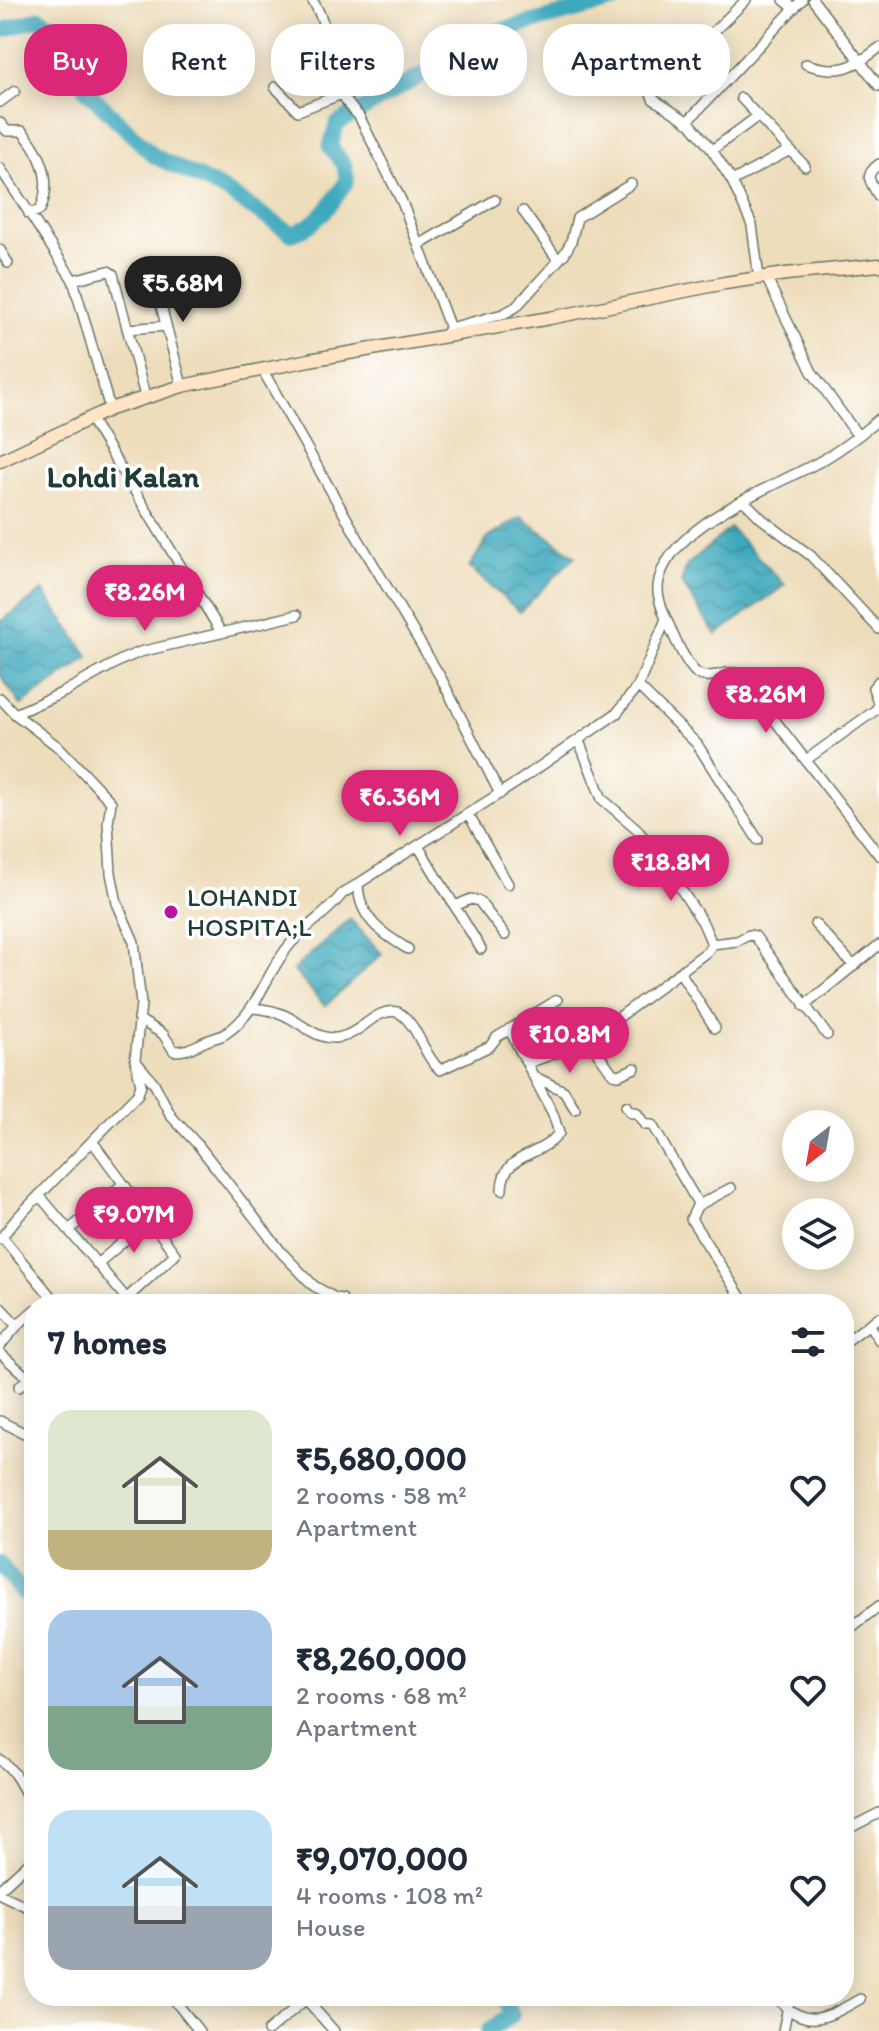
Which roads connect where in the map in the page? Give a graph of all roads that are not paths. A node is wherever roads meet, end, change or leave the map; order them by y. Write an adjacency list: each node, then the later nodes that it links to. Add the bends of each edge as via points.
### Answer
1 (312, 0): 7 (street)
2 (746, 0): 8 (street)
3 (784, 0): 6 (street)
4 (802, 0): 6 (street)
5 (813, 0): 10 (street)
6 (794, 8): 21 (street)
7 (324, 24)
8 (721, 24)
9 (879, 48): 10 (street)
10 (861, 61): 11 (street, via 841,70); 12 (street)
11 (806, 64)
12 (879, 86)
13 (15, 91): 19 (street)
14 (284, 96): 15 (street, via 298,111)
15 (337, 96)
16 (343, 96): 36 (street, via 359,116)
17 (652, 96): 21 (street)
18 (741, 98): 20 (street)
19 (0, 102)
20 (758, 116): 23 (street); 24 (street)
21 (687, 122): 23 (street)
22 (0, 123): 35 (street, via 7,131 22,131 43,160 42,208)
23 (712, 150): 28 (street)
24 (790, 150): 26 (street); 28 (street)
25 (879, 164): 32 (street, via 868,173)
26 (805, 166)
27 (0, 168): 30 (street)
28 (732, 181): 42 (street, via 752,225)
29 (631, 184): 38 (street, via 577,218 569,247)
30 (11, 186): 31 (street); 35 (street)
31 (0, 188)
32 (879, 197)
33 (495, 200): 36 (street)
34 (523, 211): 38 (street)
35 (29, 214): 43 (street)
36 (419, 245): 48 (street)
37 (0, 250): 39 (street)
38 (558, 260): 48 (street, via 511,310)
39 (8, 263)
40 (879, 265): 42 (street)
41 (152, 271): 45 (street)
42 (762, 277): 48 (street); 55 (street, via 812,372)
43 (73, 280): 47 (street, via 112,272); 52 (street)
44 (197, 294): 45 (street)
45 (161, 304): 46 (street)
46 (166, 326): 47 (street); 50 (street)
47 (127, 329): 51 (street)
48 (446, 333): 49 (street)
49 (262, 369): 50 (street); 68 (street, via 441,678)
50 (182, 386): 51 (street)
51 (145, 396): 52 (street)
52 (110, 409): 53 (street)
53 (90, 418): 56 (street); 61 (street)
54 (878, 421): 55 (street)
55 (858, 436): 57 (street, via 818,463)
56 (0, 461)
57 (743, 500): 59 (street, via 686,539 671,557 658,586); 60 (street, via 811,556)
58 (297, 615): 61 (street)
59 (666, 619): 63 (street); 67 (street, via 695,672 706,677 739,674)
60 (879, 629)
61 (221, 632): 65 (street, via 130,656)
62 (879, 681): 67 (street, via 873,688 878,702 873,714)
63 (638, 686): 66 (street, via 617,713); 70 (street, via 697,744)
64 (0, 698): 65 (street)
65 (15, 714): 87 (street, via 61,749 111,802 111,873 134,942)
66 (579, 741): 68 (street); 78 (street, via 602,799 630,823 671,874)
67 (806, 760): 72 (street)
68 (500, 794): 69 (street)
69 (468, 814): 71 (street); 74 (street)
70 (758, 840)
71 (418, 846): 73 (street); 75 (street)
72 (879, 855)
73 (358, 884): 80 (street, via 358,901 367,917); 86 (street, via 292,942)
74 (508, 884)
75 (455, 906): 77 (street, via 479,901); 81 (street)
76 (815, 924): 82 (street)
77 (505, 935)
78 (712, 944): 83 (street); 85 (street, via 755,936)
79 (879, 945): 82 (street)
80 (408, 949)
81 (481, 949)
82 (854, 966): 85 (street)
83 (680, 972): 88 (street); 91 (street)
84 (557, 1000): 89 (street)
85 (804, 1006): 90 (street)
86 (253, 1008): 87 (street, via 222,1036 188,1051 174,1051 163,1034); 89 (street, via 272,1010 318,1034 339,1038 384,1012 398,1012 440,1070 490,1046)
87 (138, 1019): 92 (street)
88 (715, 1028)
89 (509, 1029): 93 (street)
90 (827, 1035)
91 (587, 1041): 93 (street); 94 (street, via 613,1074)
92 (135, 1060): 98 (street, via 138,1094); 111 (street, via 171,1116 282,1253 314,1286)
93 (528, 1063): 95 (street)
94 (635, 1068)
95 (535, 1077): 97 (street, via 564,1091); 101 (street, via 559,1133 509,1166)
96 (626, 1106): 103 (street, via 645,1125 652,1125)
97 (575, 1109)
98 (92, 1141): 99 (street); 102 (street)
99 (123, 1184): 104 (street); 105 (street)
100 (731, 1188): 103 (street)
101 (502, 1190)
102 (39, 1195): 105 (street); 106 (street)
103 (699, 1205): 112 (street, via 691,1219)
104 (149, 1220): 107 (street); 110 (street, via 175,1254)
105 (69, 1230): 107 (street)
106 (1, 1238): 108 (street)
107 (97, 1264): 109 (street)
108 (49, 1294)
109 (121, 1294)
110 (136, 1294)
111 (331, 1294)
112 (739, 1294)
113 (0, 1307): 117 (street)
114 (879, 1317): 116 (street)
115 (24, 1319): 117 (street)
116 (869, 1324): 118 (street); 119 (street)
117 (17, 1325): 120 (street)
118 (854, 1335)
119 (879, 1340)
120 (0, 1346)
121 (0, 1353): 122 (street)
122 (24, 1374)
123 (24, 1382): 124 (street)
124 (19, 1387)
125 (0, 1421): 126 (street)
126 (24, 1433)
127 (879, 1606): 128 (street)
128 (854, 1625)
129 (0, 1760): 130 (street)
130 (24, 1790)
131 (879, 1813): 132 (street)
132 (854, 1826)
133 (24, 1868): 134 (street)
134 (0, 1892): 135 (street)
135 (24, 1905)
136 (860, 1999): 137 (street)
137 (854, 2002)
138 (179, 2006): 143 (street)
139 (296, 2006): 144 (street)
140 (312, 2006): 145 (street)
141 (847, 2006): 142 (street, via 812,2021)
142 (786, 2007): 146 (street)
143 (199, 2031)
144 (268, 2031)
145 (334, 2031)
146 (783, 2031)

